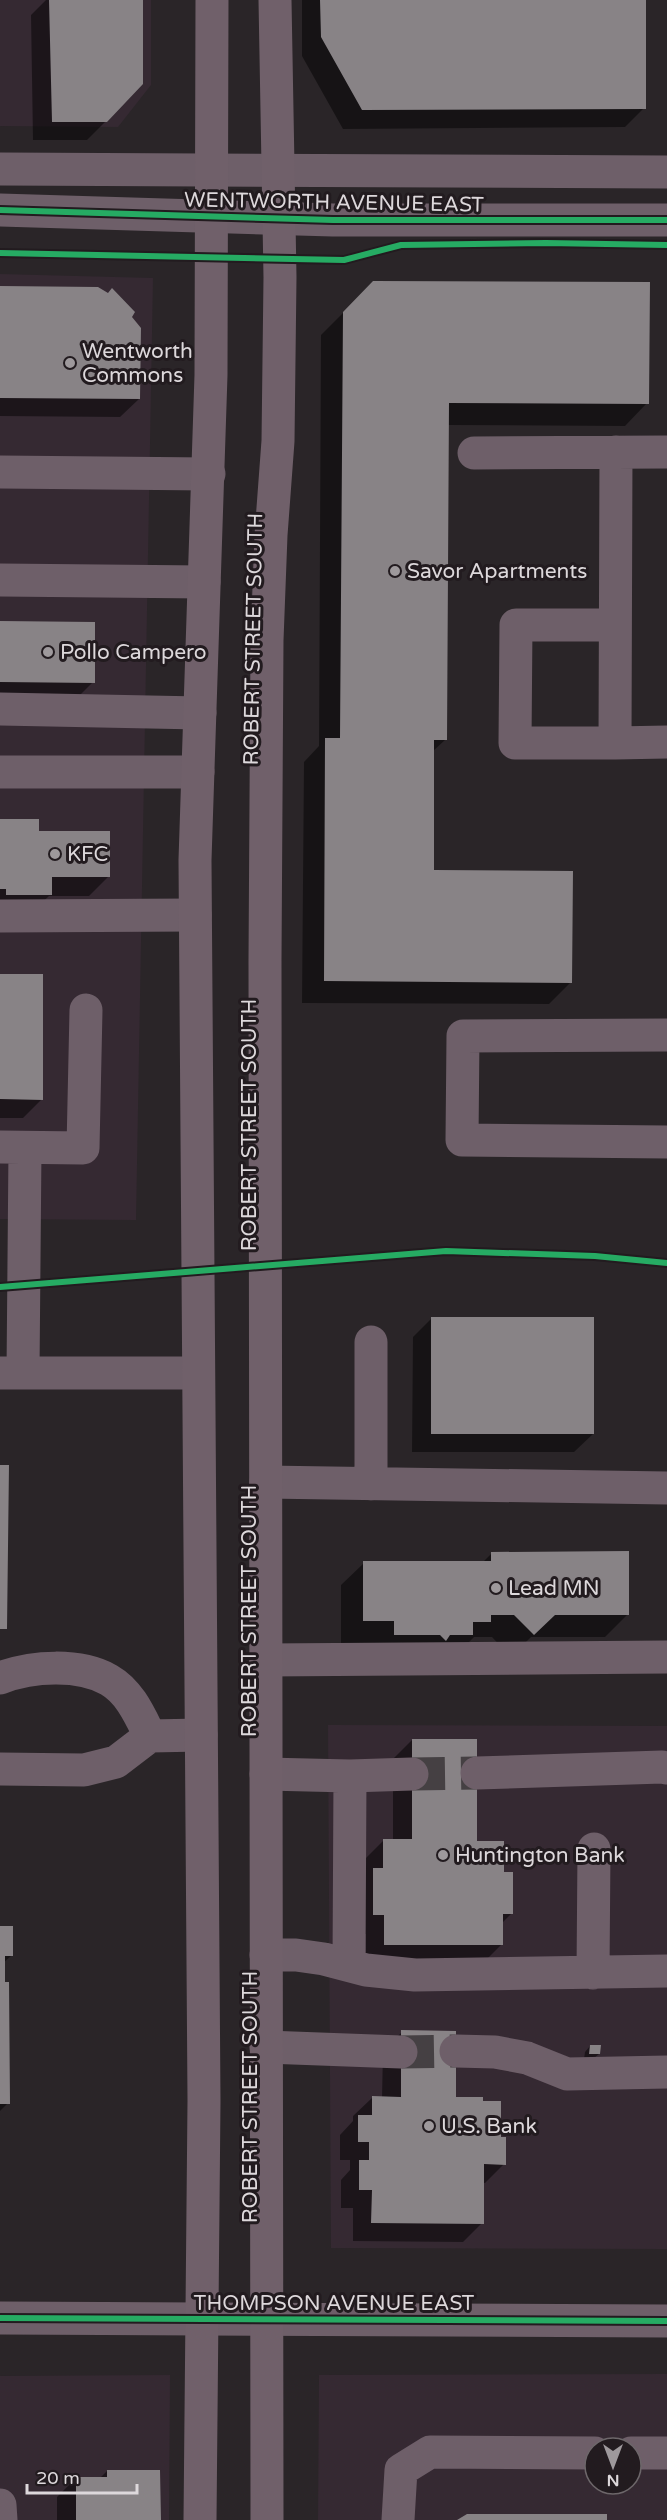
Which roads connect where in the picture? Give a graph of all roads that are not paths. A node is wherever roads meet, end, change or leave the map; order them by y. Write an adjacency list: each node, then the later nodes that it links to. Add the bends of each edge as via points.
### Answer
1 (212, 0): 4 (main road)
2 (275, 0): 5 (main road, ROBERT STREET SOUTH)
3 (0, 170): 4 (street, WENTWORTH AVENUE EAST)
4 (212, 170): 5 (street, WENTWORTH AVENUE EAST); 8 (main road)
5 (277, 170): 6 (street, WENTWORTH AVENUE EAST); 9 (main road, ROBERT STREET SOUTH)
6 (667, 172)
7 (0, 210): 8 (street, WENTWORTH AVENUE EAST)
8 (213, 219): 9 (street, WENTWORTH AVENUE EAST); 15 (main road)
9 (278, 219): 10 (street, WENTWORTH AVENUE EAST); 34 (main road, ROBERT STREET SOUTH, via 278,441 267,640)
10 (667, 220)
11 (616, 452): 12 (street); 13 (street); 18 (street)
12 (667, 452)
13 (474, 453)
14 (0, 472): 15 (street)
15 (209, 474): 17 (main road)
16 (0, 580): 17 (street)
17 (204, 582): 20 (main road)
18 (615, 625): 22 (street); 22 (street, via 516,625 515,743)
19 (0, 709): 20 (street)
20 (200, 713): 24 (main road)
21 (667, 742): 22 (street)
22 (615, 743)
23 (0, 772): 24 (street)
24 (198, 772): 25 (main road)
25 (195, 915): 26 (street); 33 (main road)
26 (0, 916)
27 (86, 1010): 30 (street, via 83,1148)
28 (667, 1035): 29 (street, via 463,1036 462,1128 462,1140)
29 (667, 1142)
30 (12, 1148): 32 (street)
31 (371, 1342): 35 (street)
32 (11, 1373): 33 (street)
33 (198, 1373): 40 (main road)
34 (266, 1482): 35 (street); 38 (main road, ROBERT STREET SOUTH)
35 (371, 1484): 36 (street)
36 (667, 1488)
37 (667, 1657): 38 (street)
38 (266, 1660): 45 (main road, ROBERT STREET SOUTH)
39 (0, 1678): 41 (street, via 40,1669 81,1671 110,1681 134,1704)
40 (201, 1735): 41 (street); 58 (main road)
41 (150, 1736): 43 (street, via 116,1762 84,1770)
42 (667, 1768): 44 (street)
43 (0, 1769)
44 (477, 1773)
45 (266, 1774): 47 (street); 49 (main road, ROBERT STREET SOUTH)
46 (412, 1774): 47 (street)
47 (350, 1776): 50 (street)
48 (594, 1849): 52 (street)
49 (266, 1955): 50 (street, via 296,1955); 53 (main road, ROBERT STREET SOUTH)
50 (349, 1965): 52 (street, via 415,1975)
51 (667, 1971): 52 (street)
52 (593, 1973)
53 (266, 2047): 55 (street); 59 (main road, ROBERT STREET SOUTH)
54 (456, 2051): 56 (street, via 527,2058 567,2074)
55 (400, 2052)
56 (667, 2072)
57 (0, 2318): 58 (street, THOMPSON AVENUE EAST)
58 (201, 2319): 59 (street, THOMPSON AVENUE EAST); 66 (main road)
59 (266, 2319): 60 (street, THOMPSON AVENUE EAST); 67 (main road, ROBERT STREET SOUTH)
60 (667, 2322)
61 (583, 2453): 68 (street, via 430,2452 401,2470)
62 (643, 2453): 63 (street)
63 (667, 2453)
64 (0, 2505): 65 (street)
65 (1, 2520)
66 (200, 2520)
67 (267, 2520)
68 (398, 2520)

